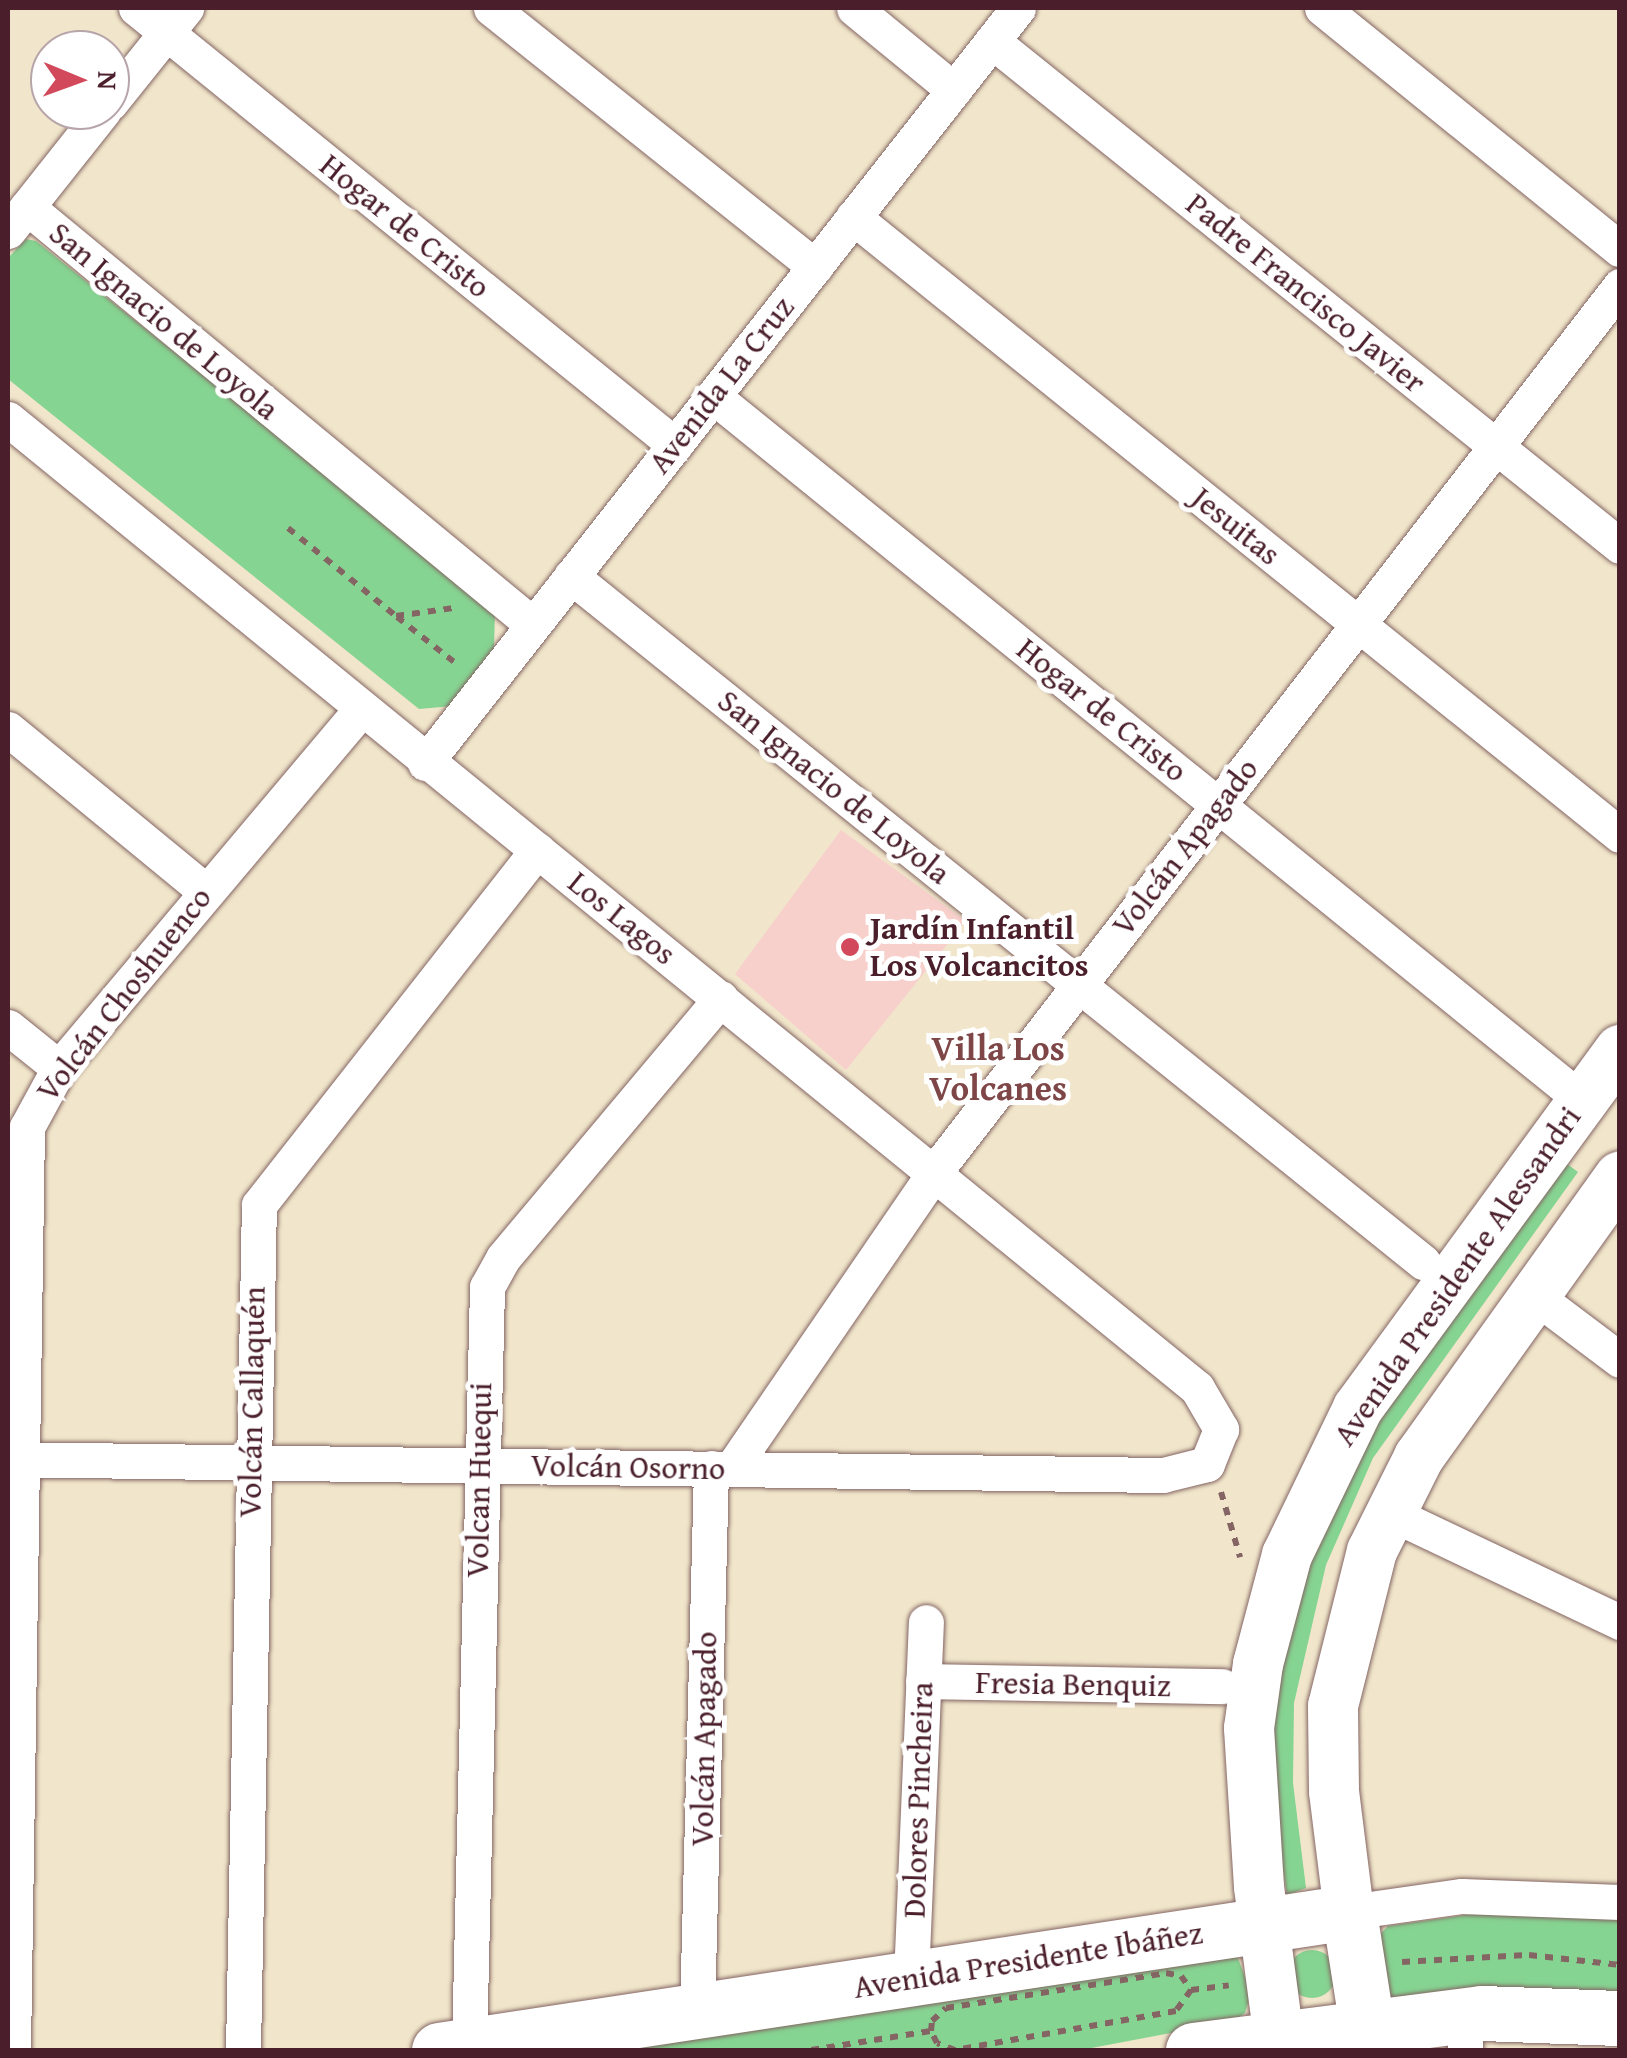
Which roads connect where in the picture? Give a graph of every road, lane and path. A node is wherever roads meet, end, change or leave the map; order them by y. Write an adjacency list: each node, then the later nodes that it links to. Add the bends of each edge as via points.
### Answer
1 (136, 8): 6 (street, Hogar de Cristo)
2 (490, 8): 14 (street)
3 (854, 8): 9 (street)
4 (1018, 8): 7 (street, Avenida La Cruz)
5 (1322, 8): 13 (street)
6 (176, 20): 8 (street); 18 (street, Hogar de Cristo)
7 (992, 41): 9 (street, Avenida La Cruz); 19 (street, Padre Francisco Javier)
8 (130, 78)
9 (954, 90): 11 (street, Avenida La Cruz)
10 (88, 130): 12 (street)
11 (854, 217): 14 (street, Avenida La Cruz); 25 (street, Jesuitas)
12 (17, 219): 23 (street, San Ignacio de Loyola)
13 (1620, 248)
14 (814, 267): 16 (street, Avenida La Cruz)
15 (1620, 286): 19 (street, Volcán Apagado)
16 (713, 396): 18 (street, Avenida La Cruz); 31 (street, Hogar de Cristo)
17 (8, 419): 28 (street, Los Lagos)
18 (675, 445): 22 (street, Avenida La Cruz)
19 (1496, 446): 21 (street, Padre Francisco Javier); 25 (street, Volcán Apagado)
20 (288, 528): 24 (path)
21 (1620, 546)
22 (571, 576): 26 (street, Avenida La Cruz); 35 (street, San Ignacio de Loyola)
23 (505, 602): 24 (path); 26 (street, San Ignacio de Loyola)
24 (396, 616): 27 (path)
25 (1357, 624): 31 (street, Volcán Apagado); 32 (street, Jesuitas)
26 (533, 625): 27 (street, Avenida La Cruz)
27 (485, 686): 30 (street, Avenida La Cruz)
28 (360, 710): 30 (street, Los Lagos); 34 (street, Volcán Choshuenco)
29 (8, 728): 34 (street)
30 (424, 763): 33 (street, Los Lagos)
31 (1219, 804): 35 (street, Volcán Apagado); 40 (street, Hogar de Cristo)
32 (1620, 834)
33 (537, 850): 36 (street, Los Lagos); 47 (street, Volcán Callaquén, via 263,1195 255,1220)
34 (205, 891): 39 (street, Volcán Choshuenco)
35 (1079, 984): 41 (street, Volcán Apagado); 43 (street, San Ignacio de Loyola)
36 (722, 998): 41 (street, Los Lagos); 48 (street, Volcan Huequi, via 493,1274 484,1299)
37 (8, 1028): 39 (street)
38 (1620, 1050): 40 (main road, Avenida Presidente Alessandri)
39 (59, 1068): 46 (street, Volcán Choshuenco, via 32,1111 24,1149)
40 (1582, 1100): 59 (main road, Avenida Presidente Alessandri, via 1358,1408 1296,1528 1266,1628 1249,1728)
41 (933, 1174): 49 (street, Los Lagos, via 1197,1388 1220,1429); 50 (street, Volcán Apagado)
42 (1620, 1176): 44 (main road)
43 (1423, 1262)
44 (1535, 1296): 45 (street); 51 (main road, via 1442,1422)
45 (1620, 1360)
46 (16, 1459): 47 (street, Volcán Osorno); 71 (street, Volcán Choshuenco)
47 (250, 1461): 48 (street, Volcán Osorno); 72 (street, Volcán Callaquén)
48 (479, 1464): 50 (street, Volcán Osorno); 70 (street, Volcan Huequi)
49 (1207, 1464): 50 (street, Volcán Osorno, via 1163,1475); 52 (path)
50 (721, 1468): 64 (street, Volcán Apagado)
51 (1388, 1512): 54 (street); 58 (main road, via 1358,1594 1333,1706 1334,1791)
52 (1242, 1568)
53 (926, 1622): 55 (street, Dolores Pincheira)
54 (1620, 1622)
55 (923, 1682): 56 (street, Fresia Benquiz); 61 (street, Dolores Pincheira)
56 (1222, 1686)
57 (1620, 1902): 58 (street, Avenida Presidente Ibáñez, via 1498,1894)
58 (1366, 1909): 59 (main road, Avenida Presidente Ibáñez); 60 (path, via 1390,1963 1529,1954); 66 (main road)
59 (1265, 1925): 61 (main road, Avenida Presidente Ibáñez); 69 (main road, Avenida Presidente Alessandri)
60 (1620, 1965)
61 (911, 1978): 64 (main road, Avenida Presidente Ibáñez)
62 (1232, 1985): 63 (path)
63 (1190, 1990): 67 (path, via 1181,1976 1166,1974 946,2008); 67 (path, via 1176,2011 964,2048 943,2048)
64 (698, 2011): 70 (main road, Avenida Presidente Ibáñez)
65 (1620, 2018): 68 (main road)
66 (1367, 2027): 68 (main road); 69 (main road)
67 (931, 2031): 73 (path)
68 (1465, 2032)
69 (1280, 2039): 74 (main road)
70 (454, 2048)
71 (13, 2050)
72 (243, 2050)
73 (811, 2050)
74 (1193, 2050)

